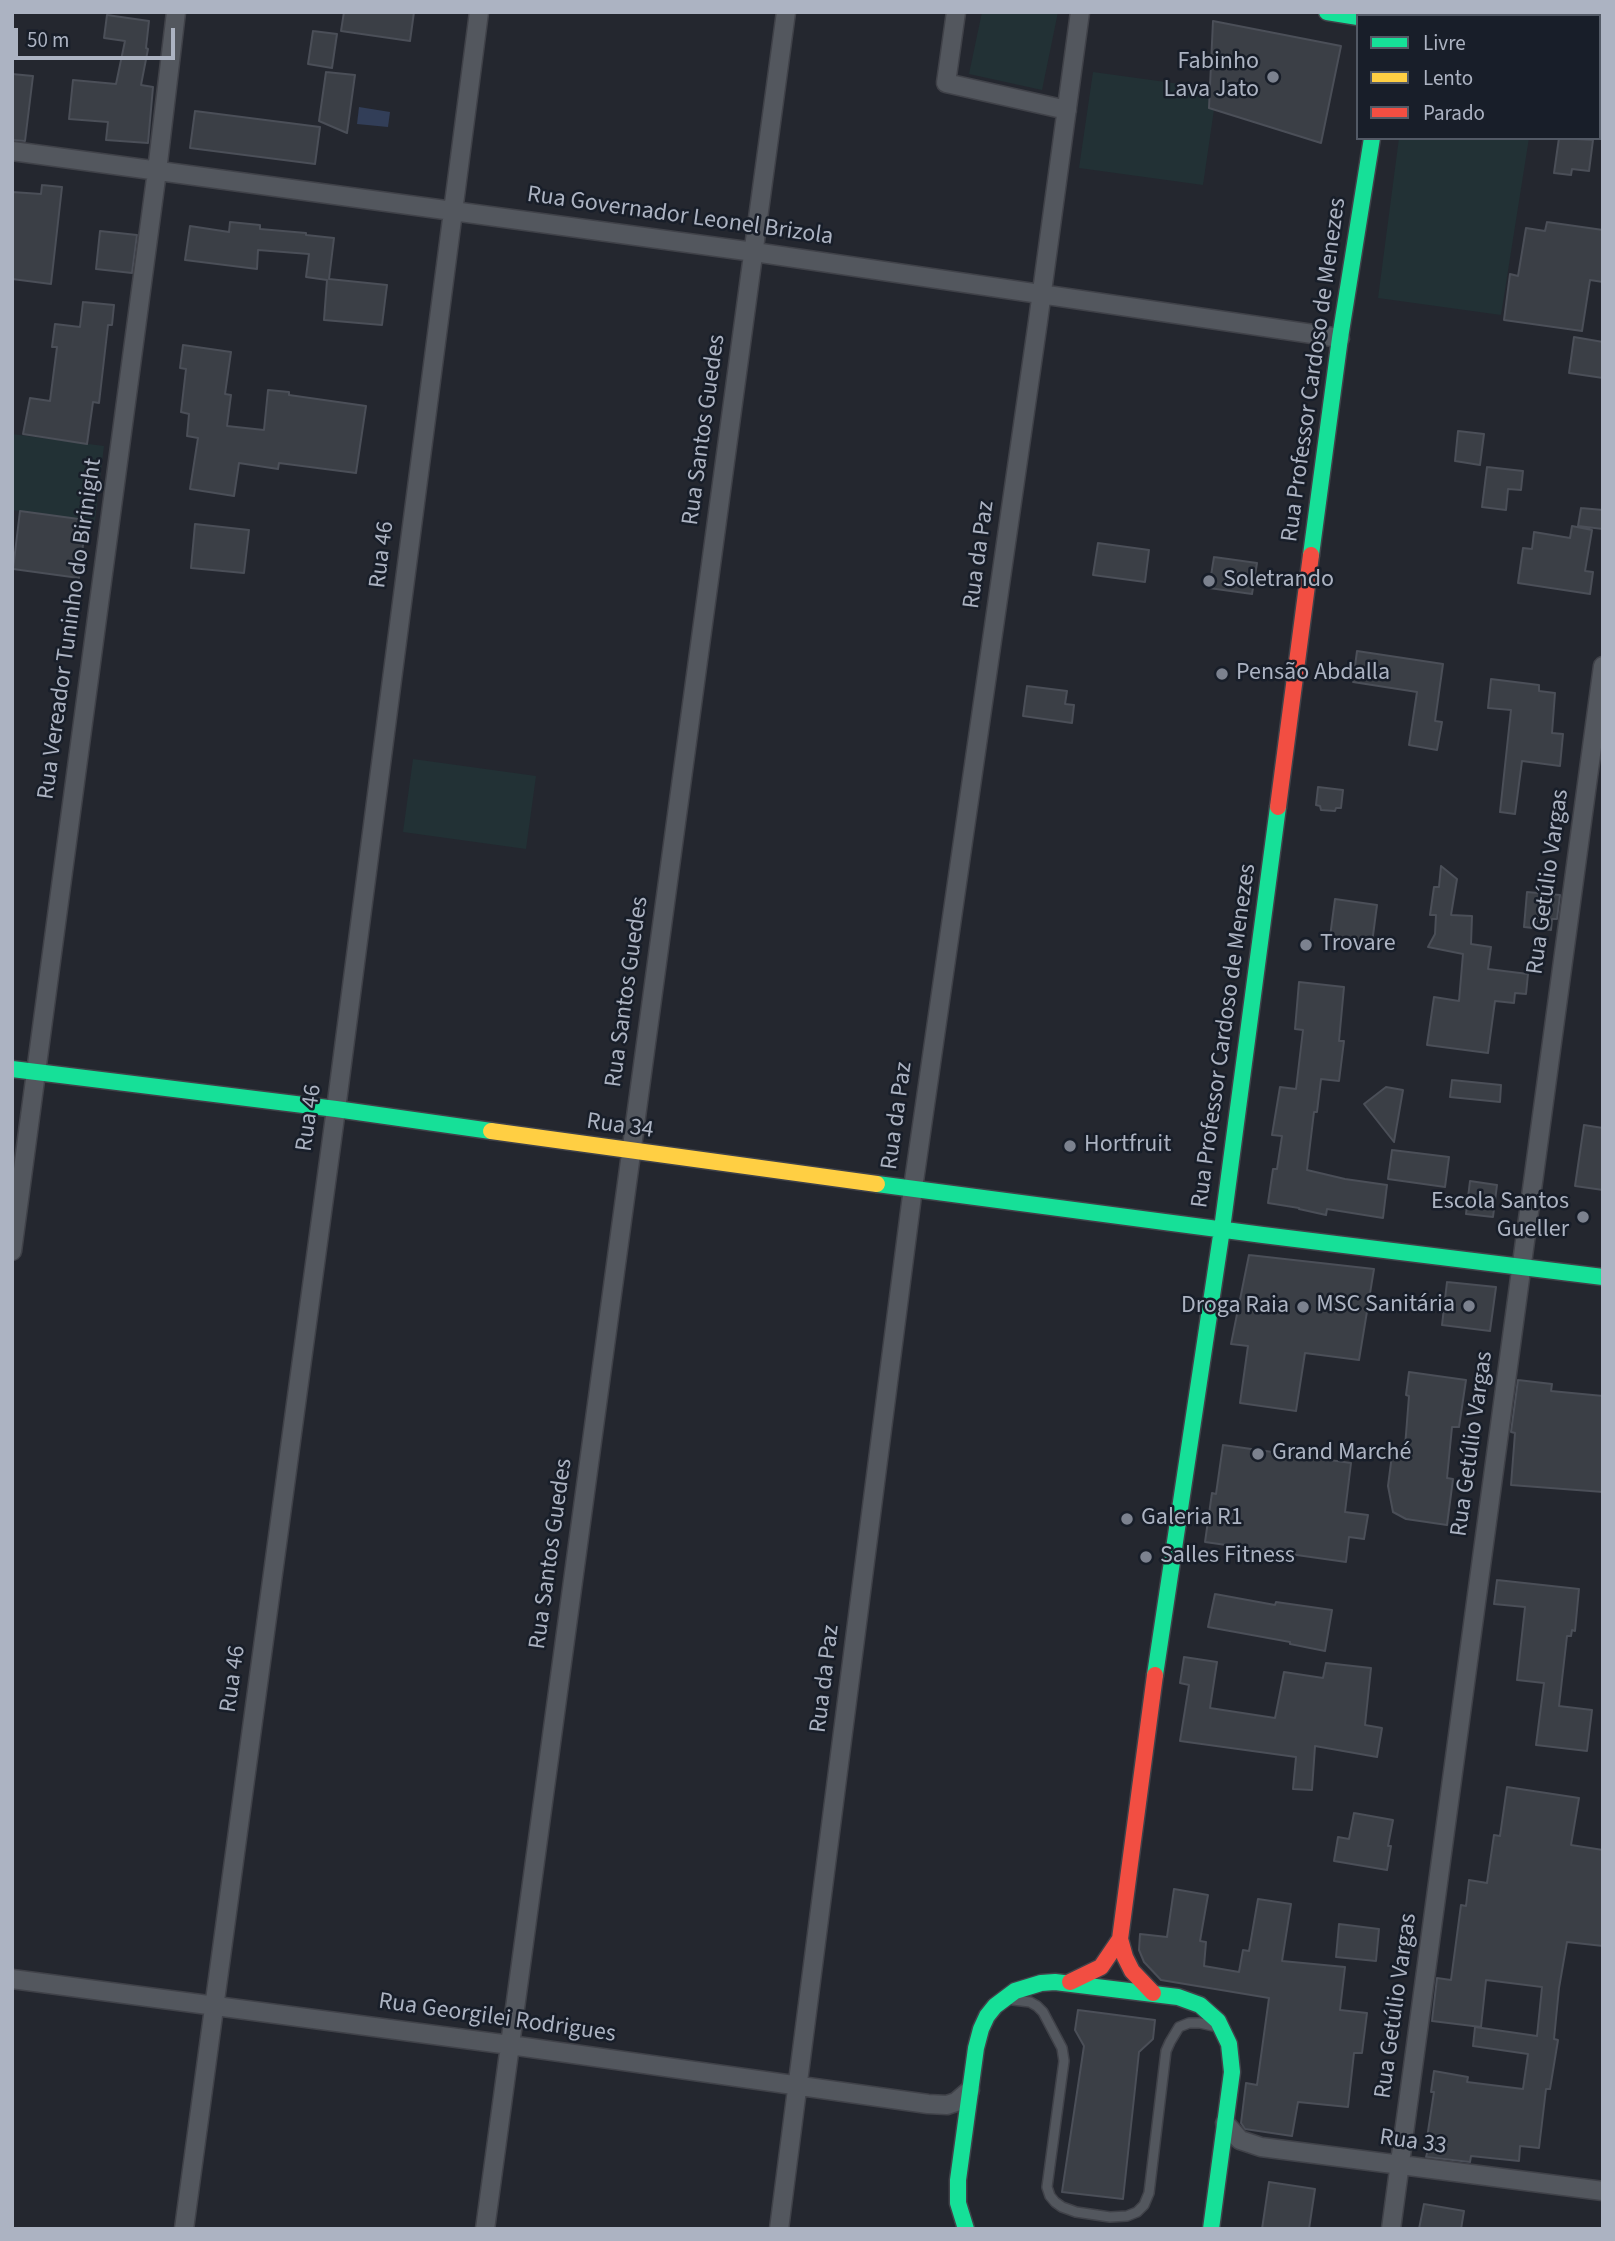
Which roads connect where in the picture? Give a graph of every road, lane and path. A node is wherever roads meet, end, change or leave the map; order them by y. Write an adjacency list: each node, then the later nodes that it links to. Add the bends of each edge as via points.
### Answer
1 (176, 12): 11 (street, Rua Vereador Tuninho do Birinight)
2 (479, 12): 12 (street, Rua 46)
3 (786, 12): 13 (street, Rua Santos Guedes)
4 (956, 12): 8 (street, via 946,83)
5 (1080, 12): 8 (street, Rua da Paz)
6 (1327, 12): 7 (street)
7 (1356, 17)
8 (1066, 110): 14 (street, Rua da Paz)
9 (1372, 140): 15 (street, Rua Professor Cardoso de Menezes)
10 (12, 151): 11 (street, Rua Governador Leonel Brizola)
11 (157, 171): 12 (street, Rua Governador Leonel Brizola); 18 (street, Rua Vereador Tuninho do Birinight)
12 (453, 210): 13 (street, Rua Governador Leonel Brizola); 19 (street, Rua 46)
13 (754, 252): 14 (street, Rua Governador Leonel Brizola); 20 (street, Rua Santos Guedes)
14 (1042, 295): 15 (street, Rua Governador Leonel Brizola); 21 (street, Rua da Paz)
15 (1340, 338): 22 (street, Rua Professor Cardoso de Menezes)
16 (1603, 666): 24 (street, Rua Getúlio Vargas)
17 (12, 1069): 18 (street, Rua 34)
18 (37, 1072): 19 (street, Rua 34); 23 (street, Rua Vereador Tuninho do Birinight)
19 (336, 1109): 20 (street, Rua 34); 31 (street, Rua 46)
20 (632, 1152): 21 (street, Rua 34); 33 (street, Rua Santos Guedes)
21 (913, 1188): 22 (street, Rua 34); 34 (street, Rua da Paz)
22 (1222, 1229): 24 (street, Rua 34); 26 (street, Rua Professor Cardoso de Menezes)
23 (12, 1251)
24 (1522, 1266): 25 (street, Rua 34); 37 (street, Rua Getúlio Vargas)
25 (1603, 1277)
26 (1120, 1939): 28 (street, Rua Professor Cardoso de Menezes, via 1101,1967); 29 (street, Rua Professor Cardoso de Menezes, via 1132,1971)
27 (12, 1979): 31 (street, Rua Georgilei Rodrigues)
28 (1070, 1982): 29 (street); 30 (street, via 1041,1983)
29 (1153, 1993): 32 (street, via 1200,2005)
30 (1003, 1999): 32 (lane, via 1037,2006 1062,2048 1047,2187 1050,2196 1076,2212 1110,2217 1137,2212 1149,2193 1166,2051 1179,2027 1200,2023); 35 (street, via 981,2029)
31 (215, 2006): 33 (street, Rua Georgilei Rodrigues); 39 (street, Rua 46)
32 (1224, 2031): 36 (street, via 1232,2057)
33 (510, 2045): 34 (street, Rua Georgilei Rodrigues); 40 (street, Rua Santos Guedes)
34 (799, 2086): 35 (street, Rua Georgilei Rodrigues, via 939,2105 956,2102); 41 (street, Rua da Paz)
35 (970, 2090): 42 (street, via 957,2191)
36 (1225, 2123): 37 (street, Rua 33, via 1249,2145); 43 (street)
37 (1399, 2166): 38 (street, Rua 33); 44 (street, Rua Getúlio Vargas)
38 (1603, 2191)
39 (184, 2229)
40 (485, 2229)
41 (779, 2229)
42 (966, 2229)
43 (1211, 2229)
44 (1391, 2229)

